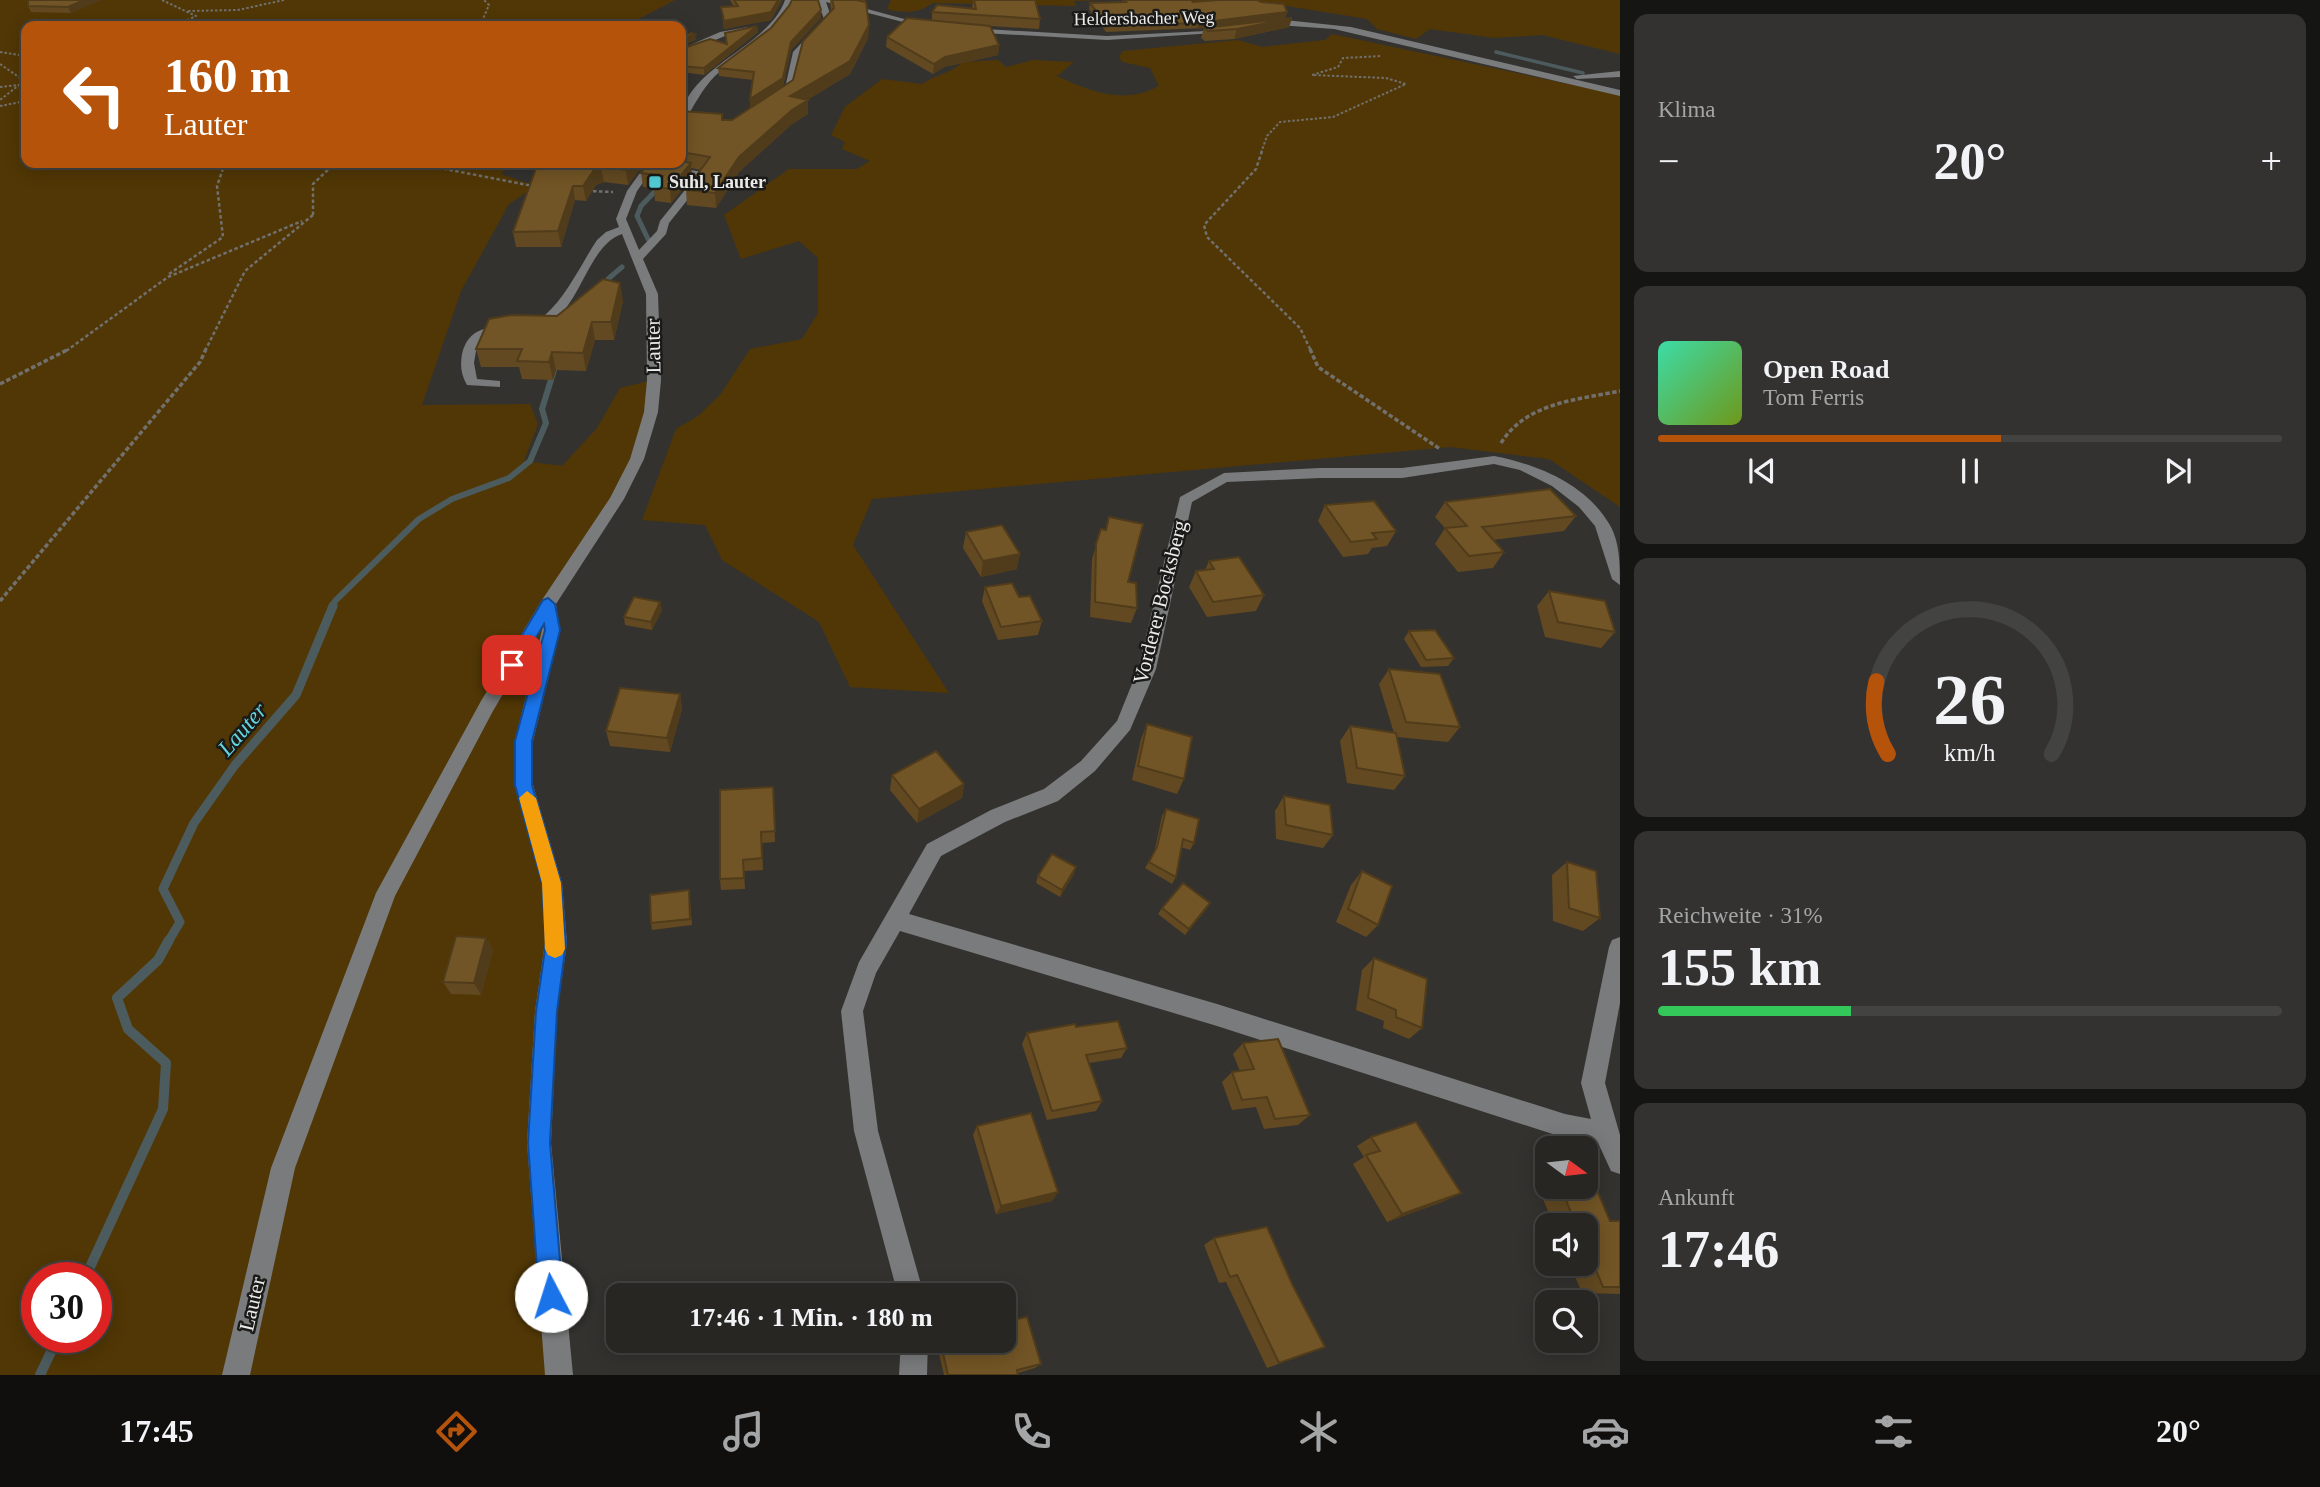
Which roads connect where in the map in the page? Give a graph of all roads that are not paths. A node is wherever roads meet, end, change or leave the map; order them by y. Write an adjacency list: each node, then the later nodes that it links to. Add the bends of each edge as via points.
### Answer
1 (789, 0): 3 (street)
2 (823, 0): 5 (street); 12 (street, via 828,19 795,55 789,89)
3 (775, 24): 8 (street, via 723,34); 13 (street, via 699,88)
4 (1260, 26): 9 (street, via 1316,23)
5 (939, 28)
6 (960, 30): 7 (street, Heldersbacher Weg, via 1107,38)
7 (1237, 30)
8 (686, 50)
9 (1545, 74): 10 (street); 11 (street)
10 (1620, 74)
11 (1620, 93)
12 (768, 105)
13 (686, 111)
14 (649, 168): 16 (street, via 622,211)
15 (674, 168): 17 (street, via 704,173)
16 (625, 229): 17 (street, Lauter); 18 (street, via 601,242 547,321 491,330 475,338 468,352 467,373 472,382)
17 (638, 258): 20 (street, Lauter, via 652,293 651,412 637,459 617,499)
18 (495, 384)
19 (1620, 579): 21 (street, Vorderer Bocksberg, via 1602,524 1557,483 1524,466 1494,460 1402,473 1224,478 1185,499 1147,669 1124,724 1088,766 1051,795 998,816 934,850)
20 (548, 604): 27 (street, Lauter, via 386,893 283,1168); 28 (street, via 552,630 524,741 524,785 552,883 556,943 539,1143)
21 (893, 919): 23 (street, via 1217,1015 1565,1126); 25 (street, Vorderer Bocksberg, via 852,1011 866,1130)
22 (1620, 947): 23 (street, via 1593,1083)
23 (1607, 1134): 24 (street)
24 (1620, 1162)
25 (908, 1283)
26 (914, 1353): 29 (street)
27 (236, 1375)
28 (559, 1375)
29 (913, 1375)

